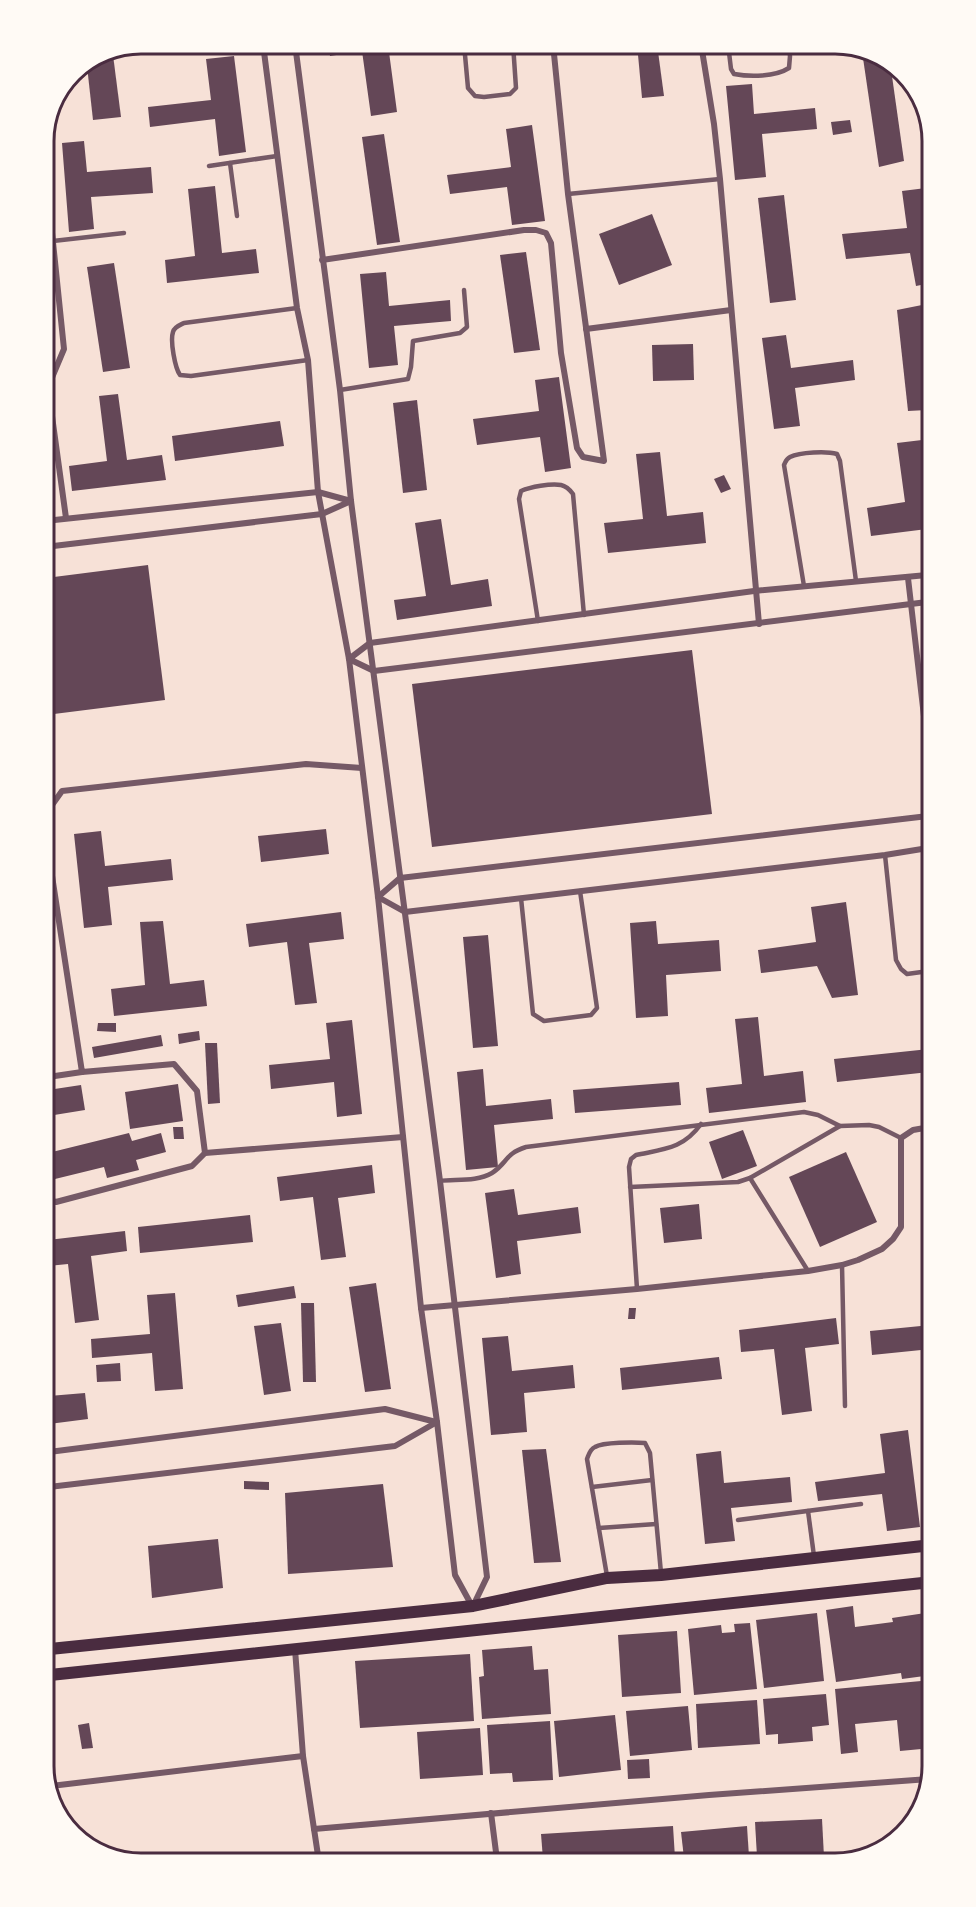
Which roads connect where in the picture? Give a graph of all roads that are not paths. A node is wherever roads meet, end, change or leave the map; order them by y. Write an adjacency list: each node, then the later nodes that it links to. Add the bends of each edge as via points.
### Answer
1 (264, 54): 9 (street)
2 (296, 54): 18 (street)
3 (465, 54): 4 (lane, via 468,88 475,96 484,97 510,94 516,88)
4 (514, 54)
5 (554, 54): 13 (street)
6 (703, 54): 12 (street)
7 (729, 54): 8 (lane, via 734,74 743,75 781,73 789,68)
8 (790, 54)
9 (277, 156): 10 (lane); 20 (street)
10 (230, 163): 11 (lane); 14 (lane)
11 (209, 166)
12 (720, 179): 13 (lane); 21 (street)
13 (568, 194): 22 (street)
14 (237, 216)
15 (124, 233): 16 (lane)
16 (54, 241)
17 (54, 251): 24 (street, via 64,349)
18 (322, 260): 22 (street, via 524,230 546,233 551,243 561,353 576,448 584,457 604,461); 25 (street)
19 (464, 290): 25 (lane, via 467,327 460,333 413,341 408,379)
20 (297, 308): 23 (street); 23 (lane, via 176,327 172,333 176,369 180,375 191,376)
21 (731, 310): 22 (street); 37 (street)
22 (586, 329)
23 (308, 360): 27 (street)
24 (54, 373)
25 (340, 390): 28 (street)
26 (54, 431): 30 (street)
27 (318, 492): 28 (street); 29 (street); 30 (street)
28 (351, 501): 29 (street); 43 (street)
29 (322, 514): 32 (street); 44 (street)
30 (66, 518): 31 (street)
31 (54, 520)
32 (54, 546)
33 (922, 577): 34 (street)
34 (908, 578): 35 (street); 39 (street)
35 (856, 581): 36 (street); 36 (lane, via 840,462 837,454 828,451 792,456 784,465)
36 (804, 586): 37 (street)
37 (754, 591): 40 (street); 42 (street)
38 (922, 603): 39 (street)
39 (912, 605): 42 (street); 46 (street)
40 (584, 615): 41 (street); 41 (lane, via 573,494 561,485 529,488 521,491 519,499)
41 (538, 621): 43 (street)
42 (759, 624): 45 (street)
43 (370, 643): 44 (street); 45 (street)
44 (349, 659): 45 (street); 47 (street)
45 (374, 670): 52 (street)
46 (922, 696)
47 (362, 768): 48 (street, via 306,764 62,791); 55 (street)
48 (54, 802)
49 (922, 817): 52 (street)
50 (922, 849): 51 (street)
51 (885, 855): 54 (street); 58 (lane, via 896,960 907,974)
52 (400, 878): 55 (street); 57 (street)
53 (54, 889): 59 (street)
54 (580, 891): 56 (street); 56 (lane, via 597,1008 591,1015 544,1021 533,1014)
55 (378, 897): 57 (street); 64 (street)
56 (521, 898): 57 (street)
57 (405, 912): 68 (street)
58 (922, 972)
59 (82, 1072): 60 (street); 66 (street, via 174,1064 198,1091)
60 (54, 1076)
61 (701, 1124): 62 (lane, via 804,1113); 68 (lane, via 525,1147 480,1178); 69 (lane, via 681,1144 631,1159)
62 (840, 1126): 65 (lane, via 869,1125); 67 (lane)
63 (922, 1128): 65 (street)
64 (403, 1137): 66 (street); 75 (street)
65 (901, 1138): 71 (street, via 901,1227 882,1249)
66 (206, 1152): 70 (street, via 192,1166)
67 (750, 1178): 69 (lane, via 720,1184); 72 (lane)
68 (440, 1180): 74 (street)
69 (630, 1187): 73 (lane)
70 (54, 1202)
71 (842, 1265): 72 (street); 76 (lane)
72 (808, 1271): 73 (street)
73 (637, 1288): 74 (street)
74 (454, 1305): 75 (street); 92 (street, via 487,1576)
75 (421, 1308): 77 (street)
76 (845, 1406)
77 (437, 1422): 78 (street, via 385,1409); 80 (street, via 395,1446); 92 (street, via 455,1575)
78 (54, 1451)
79 (652, 1480): 81 (lane); 81 (lane, via 650,1453 645,1443 596,1445 587,1459); 85 (lane)
80 (54, 1487)
81 (592, 1487): 86 (lane)
82 (861, 1504): 83 (lane)
83 (808, 1511): 84 (lane); 88 (lane)
84 (738, 1520)
85 (656, 1524): 86 (lane); 89 (lane)
86 (599, 1528): 90 (lane)
87 (922, 1546): 88 (main road)
88 (814, 1560): 89 (main road)
89 (661, 1575): 90 (main road)
90 (607, 1578): 92 (main road)
91 (922, 1583): 94 (main road)
92 (473, 1606): 93 (main road)
93 (54, 1649)
94 (295, 1649): 95 (main road); 96 (street)
95 (54, 1675)
96 (303, 1756): 98 (street); 100 (street)
97 (921, 1780): 99 (street)
98 (57, 1785)
99 (491, 1813): 100 (street); 102 (street)
100 (314, 1829): 101 (street)
101 (318, 1853)
102 (496, 1853)

